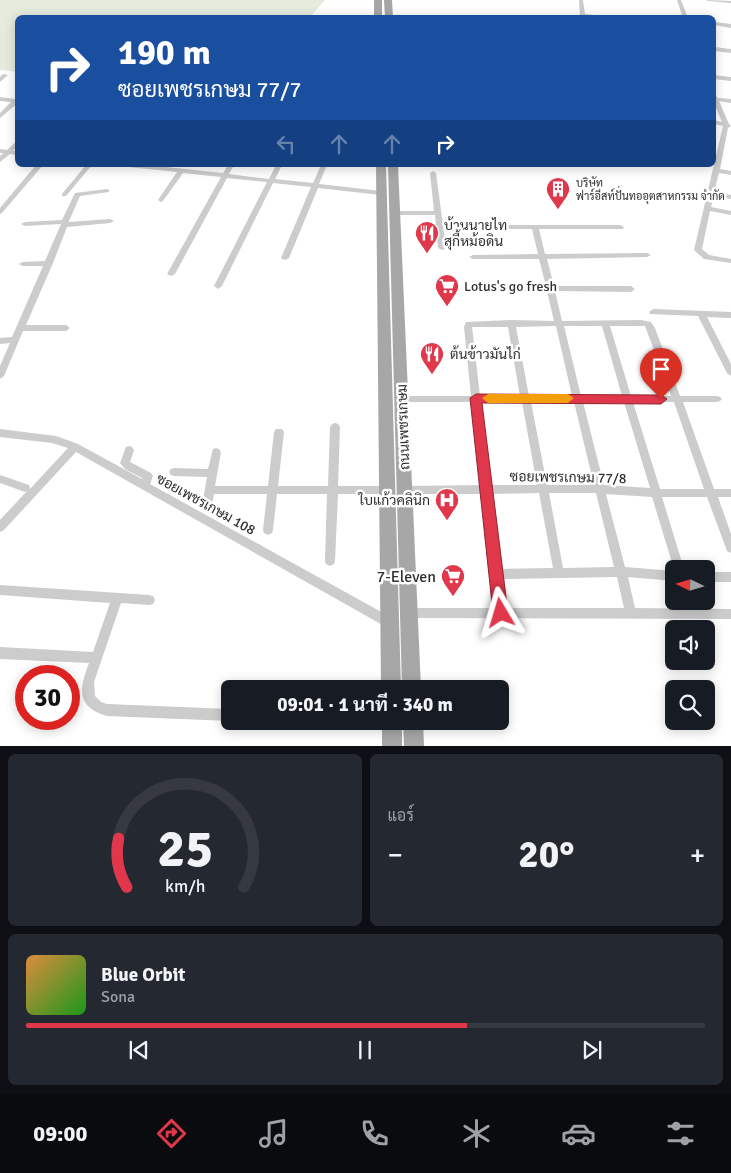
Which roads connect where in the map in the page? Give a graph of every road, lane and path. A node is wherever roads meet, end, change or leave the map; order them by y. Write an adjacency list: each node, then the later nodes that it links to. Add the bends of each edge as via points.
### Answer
1 (378, 0): 7 (main road)
2 (388, 0): 8 (main road)
3 (581, 0): 9 (street)
4 (680, 0): 10 (street)
5 (708, 0): 6 (street)
6 (731, 2)
7 (378, 15)
8 (389, 15)
9 (583, 15)
10 (685, 15)
11 (716, 24): 12 (street)
12 (731, 26)
13 (716, 49): 14 (street)
14 (731, 51)
15 (716, 77): 16 (street)
16 (731, 79)
17 (716, 98): 22 (street)
18 (0, 99): 19 (street)
19 (15, 100)
20 (716, 101): 24 (street)
21 (15, 102): 23 (street)
22 (731, 102)
23 (0, 116)
24 (728, 126): 39 (street)
25 (15, 145): 27 (street)
26 (0, 151): 27 (street)
27 (8, 152): 28 (street); 29 (street)
28 (15, 153)
29 (0, 160)
30 (38, 167): 52 (street)
31 (87, 167): 48 (street)
32 (159, 167): 38 (street)
33 (230, 167): 42 (street)
34 (278, 167): 43 (street)
35 (323, 167): 44 (street)
36 (381, 167): 46 (main road, ถนนเพชรเกษม)
37 (393, 167): 53 (main road, ถนนเพชรเกษม)
38 (180, 169): 42 (street); 50 (street)
39 (716, 170): 41 (street); 47 (street)
40 (433, 173): 54 (street)
41 (731, 173)
42 (225, 176): 43 (street); 70 (street)
43 (271, 181): 44 (street); 71 (street)
44 (316, 186): 46 (street); 66 (street)
45 (107, 191): 58 (street, via 77,194)
46 (381, 193): 110 (main road, ถนนเพชรเกษม)
47 (711, 193): 49 (street); 51 (street)
48 (64, 196)
49 (731, 197)
50 (161, 200)
51 (708, 208): 55 (street); 67 (street, via 698,250 707,257)
52 (1, 211)
53 (395, 213): 54 (street); 90 (main road, ถนนเพชรเกษม)
54 (438, 213): 62 (street)
55 (731, 213)
56 (110, 221): 58 (street)
57 (25, 224): 58 (street)
58 (65, 224): 68 (street)
59 (482, 227): 60 (street)
60 (535, 227): 61 (street); 64 (street)
61 (620, 227)
62 (442, 248)
63 (647, 255): 64 (street)
64 (542, 256): 65 (street); 73 (street)
65 (473, 257)
66 (285, 258)
67 (731, 261)
68 (48, 263): 69 (street); 81 (street)
69 (23, 264)
70 (171, 274)
71 (218, 286)
72 (495, 288): 73 (street)
73 (550, 288): 74 (street); 79 (street)
74 (631, 289)
75 (653, 312): 76 (street)
76 (701, 314): 77 (street); 85 (street)
77 (731, 315)
78 (511, 323): 79 (street); 87 (street, via 469,324); 88 (street)
79 (558, 323): 80 (street); 89 (street)
80 (605, 323): 91 (street); 93 (street, via 648,324)
81 (20, 328): 82 (street); 83 (street)
82 (66, 328)
83 (15, 340): 84 (street); 86 (street)
84 (0, 341)
85 (731, 373)
86 (0, 376)
87 (476, 398): 88 (street); 90 (street); 112 (street)
88 (525, 398): 89 (street); 105 (street)
89 (577, 398): 91 (street); 106 (street)
90 (402, 399): 111 (main road, ถนนเพชรเกษม)
91 (627, 399): 93 (street); 113 (street)
92 (717, 399): 93 (street)
93 (678, 400): 114 (street)
94 (335, 427): 109 (street)
95 (279, 432): 108 (street)
96 (0, 433): 97 (street, ซอยเพชรเกษม 108, via 53,439)
97 (75, 447): 103 (street, ซอยเพชรเกษม 108); 117 (street)
98 (129, 450): 103 (street, via 125,463 148,476)
99 (216, 452): 101 (street)
100 (174, 472): 101 (street)
101 (213, 473): 107 (street)
102 (0, 479): 104 (street)
103 (144, 485): 135 (street, ซอยเพชรเกษม 108)
104 (25, 488)
105 (543, 489): 106 (street, ซอยเพชรเกษม 77/8); 112 (street, ซอยเพชรเกษม 77/8); 123 (street)
106 (600, 489): 113 (street, ซอยเพชรเกษม 77/8); 122 (street)
107 (210, 490): 108 (street); 116 (street)
108 (273, 490): 109 (street); 118 (street)
109 (332, 490): 110 (street); 121 (street)
110 (387, 490): 135 (main road, ถนนเพชรเกษม)
111 (406, 490): 112 (street, ซอยเพชรเกษม 77/8); 131 (main road, ถนนเพชรเกษม)
112 (487, 490): 124 (street)
113 (657, 493): 114 (street, ซอยเพชรเกษม 77/8); 120 (street)
114 (712, 493): 115 (street, ซอยเพชรเกษม 77/8); 119 (street)
115 (731, 493)
116 (207, 506)
117 (0, 527)
118 (268, 530)
119 (731, 548)
120 (677, 560)
121 (330, 561)
122 (621, 572): 123 (street); 125 (street); 133 (street)
123 (559, 573): 124 (street)
124 (496, 574): 132 (street)
125 (665, 575)
126 (715, 577): 127 (street)
127 (731, 577)
128 (0, 590): 129 (street)
129 (117, 598): 130 (street); 137 (street)
130 (149, 600)
131 (409, 613): 132 (street); 139 (main road, ถนนเพชรเกษม)
132 (501, 613): 133 (street)
133 (631, 613): 134 (street)
134 (731, 614)
135 (390, 623): 138 (main road, ถนนเพชรเกษม)
136 (0, 653): 137 (street)
137 (96, 658): 140 (street, via 87,693 89,701 97,708)
138 (391, 680)
139 (412, 680)
140 (221, 715)
141 (392, 730): 143 (main road)
142 (413, 730): 144 (main road)
143 (392, 746)
144 (414, 746)

